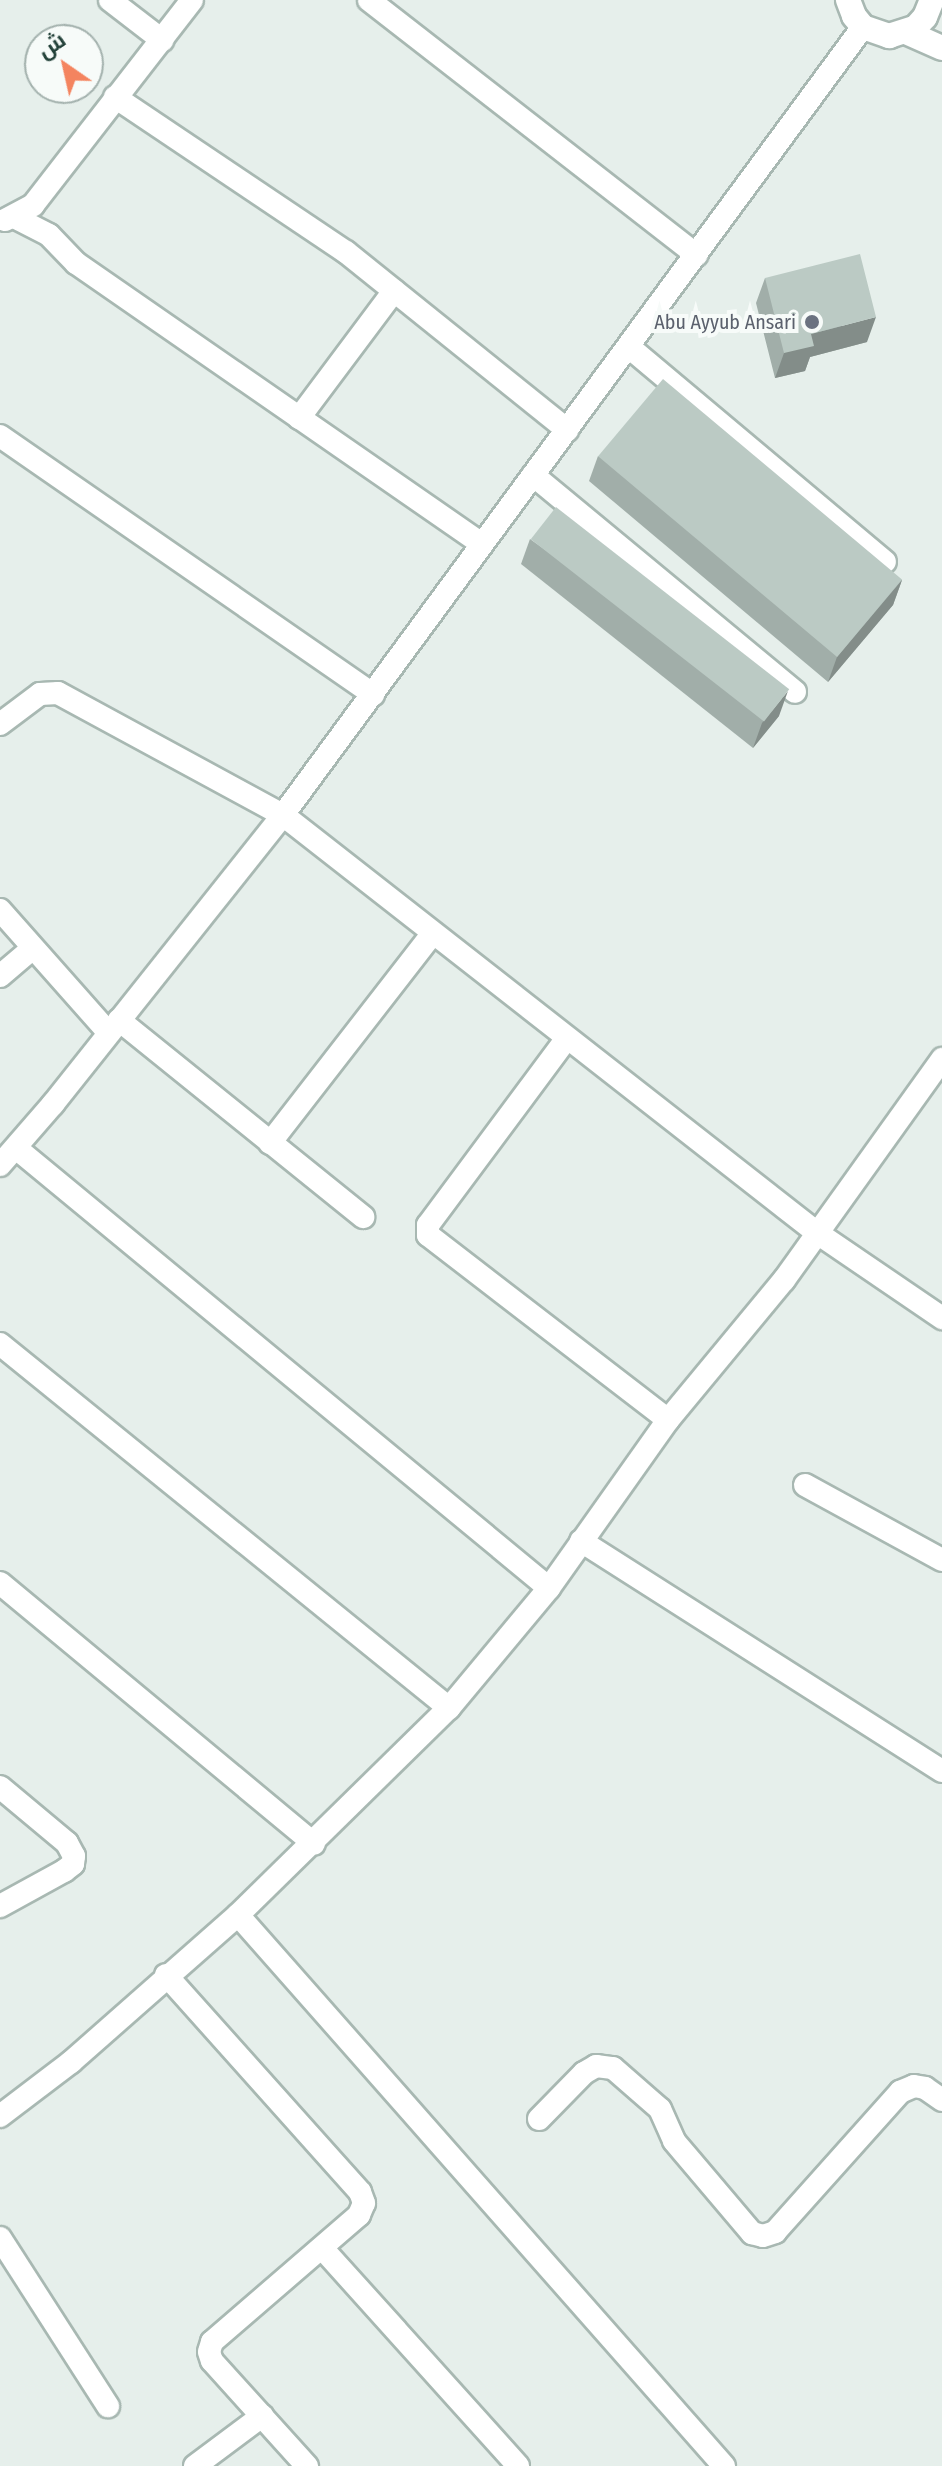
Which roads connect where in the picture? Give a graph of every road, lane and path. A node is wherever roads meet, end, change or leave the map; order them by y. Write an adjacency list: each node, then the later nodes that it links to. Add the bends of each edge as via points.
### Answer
1 (110, 0): 8 (street)
2 (192, 0): 8 (street)
3 (369, 0): 12 (street)
4 (848, 0): 6 (street)
5 (932, 0): 7 (street, via 925,17)
6 (863, 27): 7 (street, via 889,36); 12 (street)
7 (906, 32): 9 (street)
8 (162, 40): 10 (street)
9 (942, 48)
10 (115, 97): 11 (street, via 33,205); 13 (street, via 346,252)
11 (7, 220): 15 (street, via 49,235 76,263)
12 (697, 255): 14 (street)
13 (394, 291): 15 (street); 16 (street)
14 (629, 347): 16 (street); 20 (street)
15 (299, 418): 19 (street)
16 (567, 430): 18 (street)
17 (0, 436): 22 (street)
18 (533, 475): 19 (street); 21 (street)
19 (482, 544): 22 (street)
20 (885, 562)
21 (795, 692)
22 (373, 694): 24 (street)
23 (0, 724): 24 (street, via 40,694 58,693)
24 (283, 815): 26 (street); 29 (street)
25 (0, 910): 27 (street)
26 (432, 934): 30 (street); 32 (street)
27 (33, 948): 28 (street); 29 (street)
28 (0, 976)
29 (114, 1026): 32 (street); 33 (street)
30 (567, 1038): 36 (street); 39 (street, via 428,1225 428,1235)
31 (941, 1061): 36 (street)
32 (270, 1143): 35 (street)
33 (16, 1148): 34 (street); 44 (street)
34 (0, 1165)
35 (363, 1217)
36 (816, 1232): 37 (street); 39 (street, via 784,1280)
37 (942, 1318)
38 (0, 1344): 45 (street)
39 (668, 1420): 41 (street)
40 (805, 1485): 42 (street)
41 (581, 1541): 44 (street); 46 (street)
42 (942, 1560)
43 (0, 1583): 48 (street)
44 (549, 1588): 45 (street)
45 (449, 1708): 48 (street)
46 (942, 1771)
47 (0, 1787): 49 (street, via 67,1843 74,1856 64,1871)
48 (314, 1844): 50 (street)
49 (0, 1906)
50 (238, 1915): 51 (street); 62 (street)
51 (166, 1975): 53 (street, via 71,2062); 56 (street, via 360,2192 364,2203 359,2215)
52 (942, 2100): 54 (street, via 925,2088 900,2092 775,2232 763,2236 752,2233 674,2141 660,2109 613,2068 596,2066 584,2073)
53 (0, 2116)
54 (539, 2119)
55 (0, 2238): 57 (street)
56 (322, 2248): 58 (street, via 212,2342 212,2361); 61 (street)
57 (108, 2406)
58 (262, 2416): 59 (street); 60 (street)
59 (195, 2466)
60 (307, 2466)
61 (518, 2466)
62 (724, 2466)

